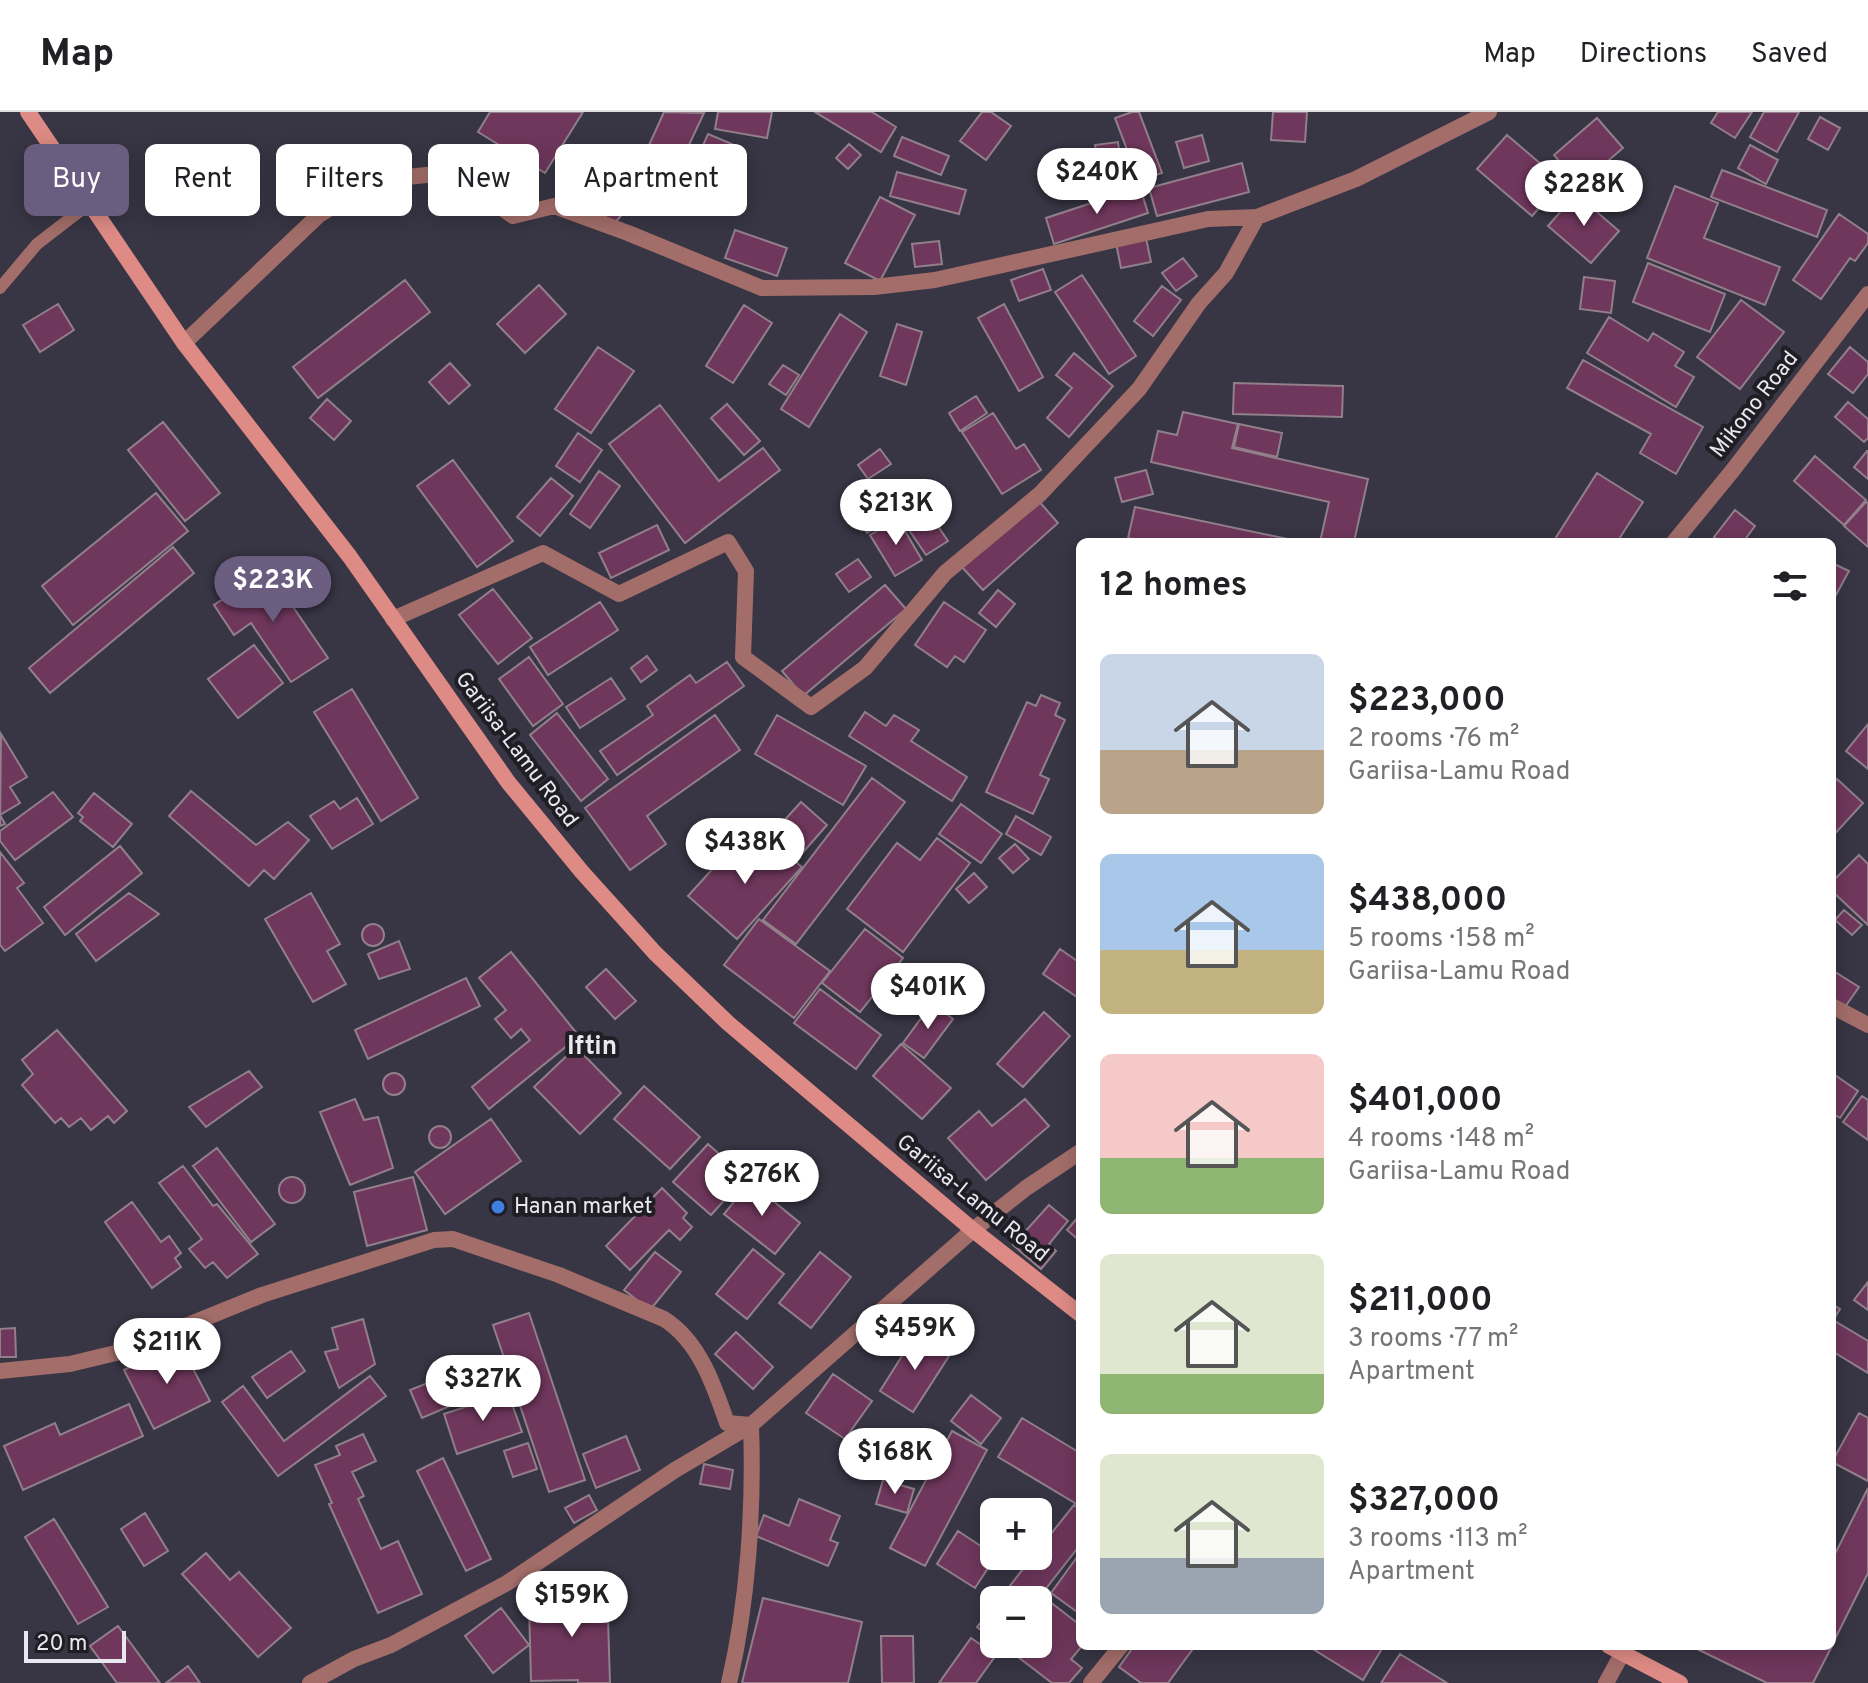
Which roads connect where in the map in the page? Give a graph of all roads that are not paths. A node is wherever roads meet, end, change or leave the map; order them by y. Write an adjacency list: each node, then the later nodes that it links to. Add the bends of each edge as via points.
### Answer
1 (28, 112): 3 (street, Gariisa-Lamu Road)
2 (1489, 112): 6 (street, via 1356,179)
3 (49, 144)
4 (73, 216): 7 (lane, via 37,244)
5 (97, 216): 9 (street, Gariisa-Lamu Road)
6 (1257, 217): 9 (street, via 1208,219 935,280 874,287 762,288 554,206 513,216 458,176 422,176 371,187 319,215); 11 (street, via 1226,273 1139,389 1040,494 945,573 865,668 811,707 743,657 746,571 728,542 619,594 543,553)
7 (0, 288)
8 (1868, 294): 10 (street, Mikono Road)
9 (184, 343): 11 (street, Gariisa-Lamu Road)
10 (1677, 538)
11 (393, 619): 15 (street, Gariisa-Lamu Road, via 508,782 655,953 728,1023)
12 (1836, 1008): 13 (street)
13 (1868, 1025)
14 (1076, 1155): 15 (street)
15 (973, 1230): 16 (street, Gariisa-Lamu Road); 18 (street)
16 (1076, 1311)
17 (0, 1371): 18 (street, via 70,1364 124,1351 262,1295 413,1246 453,1239 664,1319 694,1346 727,1423)
18 (751, 1425): 22 (street, via 507,1583); 23 (street, via 750,1509 738,1646)
19 (1118, 1650): 24 (street)
20 (1616, 1650): 25 (street)
21 (1618, 1650): 26 (street)
22 (310, 1683)
23 (729, 1683)
24 (1091, 1683)
25 (1606, 1683)
26 (1680, 1683)

